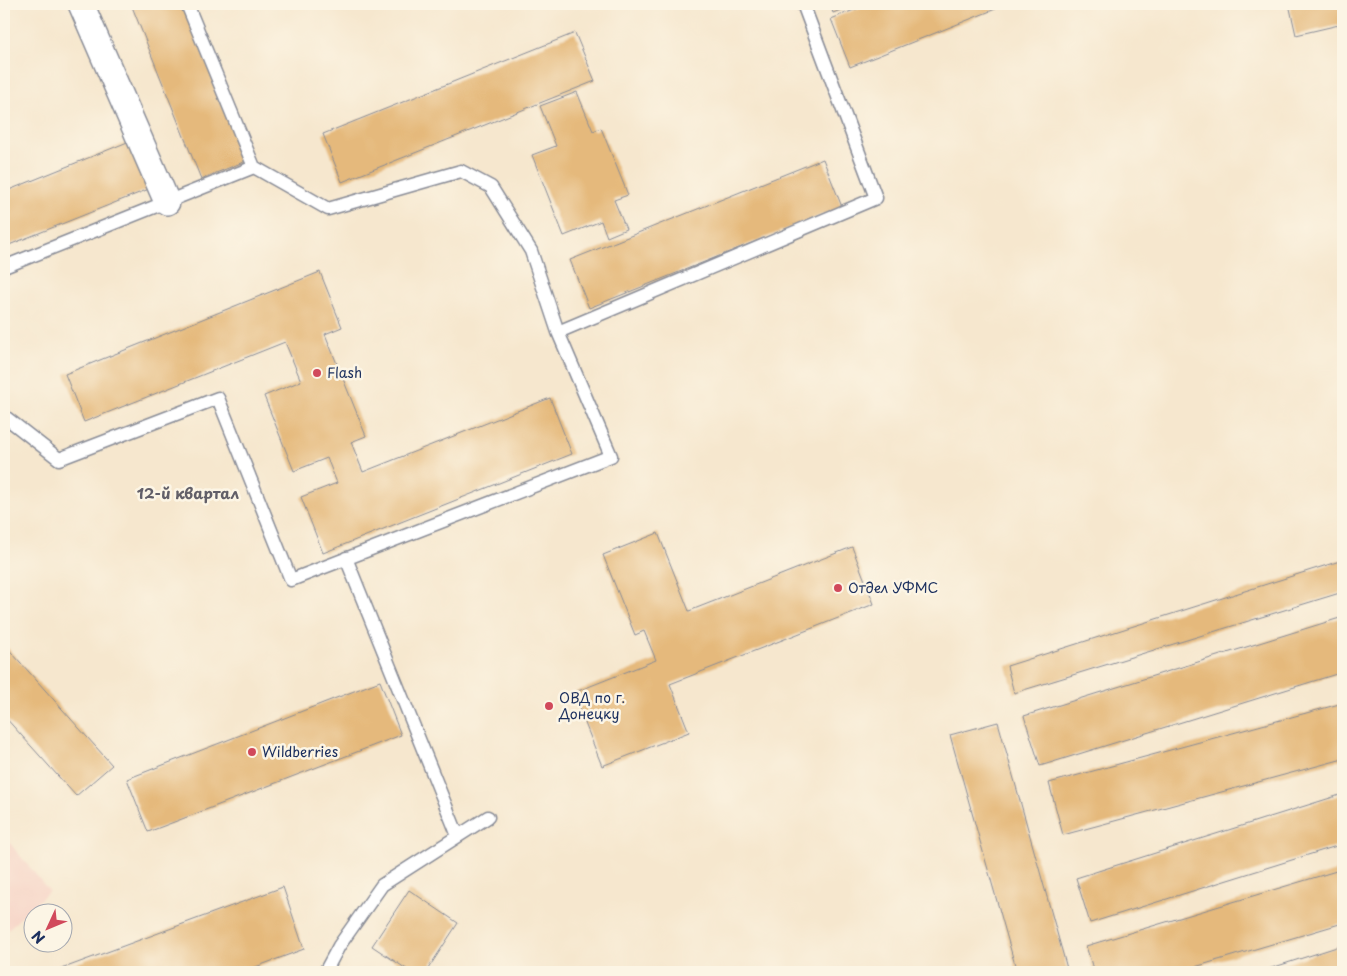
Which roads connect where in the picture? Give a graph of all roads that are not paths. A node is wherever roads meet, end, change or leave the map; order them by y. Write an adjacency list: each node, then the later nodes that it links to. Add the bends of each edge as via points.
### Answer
1 (81, 4): 5 (street)
2 (187, 4): 4 (lane)
3 (803, 4): 7 (lane, via 876,198)
4 (254, 167): 5 (lane); 7 (lane, via 328,209 461,171 491,187 531,251)
5 (167, 202): 6 (lane)
6 (4, 267)
7 (558, 332): 9 (lane, via 611,456)
8 (4, 416): 9 (lane, via 59,459 218,398 291,580)
9 (346, 558): 11 (lane)
10 (488, 817): 11 (lane)
11 (458, 836): 12 (lane, via 382,886)
12 (324, 972)

